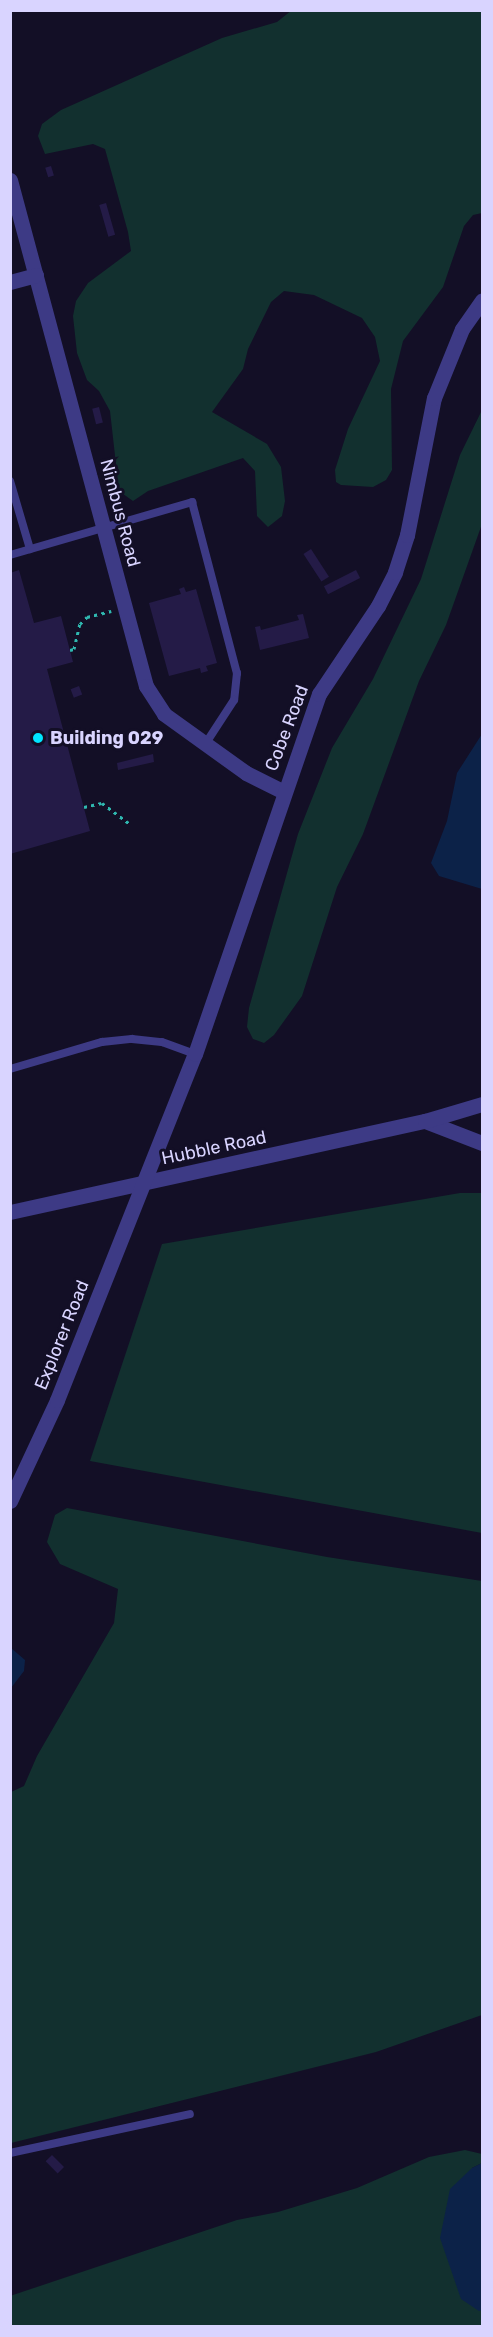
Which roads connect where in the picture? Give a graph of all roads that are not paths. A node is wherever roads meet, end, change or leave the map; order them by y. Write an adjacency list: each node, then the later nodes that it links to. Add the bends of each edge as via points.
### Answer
1 (10, 180): 2 (street, Nimbus Road)
2 (36, 275): 3 (street); 6 (street, Nimbus Road)
3 (10, 282)
4 (483, 300): 10 (street, Cobe Road, via 462,329 434,398 407,535 395,572 378,606 319,694)
5 (10, 481): 7 (lane)
6 (104, 528): 7 (lane); 9 (street, Nimbus Road, via 153,703); 9 (lane, via 192,502 237,674 234,700)
7 (30, 549): 8 (lane)
8 (10, 555)
9 (206, 742): 10 (street, Nimbus Road, via 246,773)
10 (284, 792): 11 (street, Cobe Road)
11 (195, 1054): 12 (lane, via 162,1042 132,1039 102,1042); 16 (street, Cobe Road)
12 (10, 1069)
13 (478, 1108): 14 (street, Hubble Road)
14 (424, 1121): 15 (street); 16 (street, Hubble Road)
15 (483, 1143)
16 (144, 1182): 17 (street, Hubble Road); 18 (street, Explorer Road, via 57,1400)
17 (10, 1212)
18 (10, 1501)
19 (190, 2114): 20 (lane)
20 (10, 2153)

